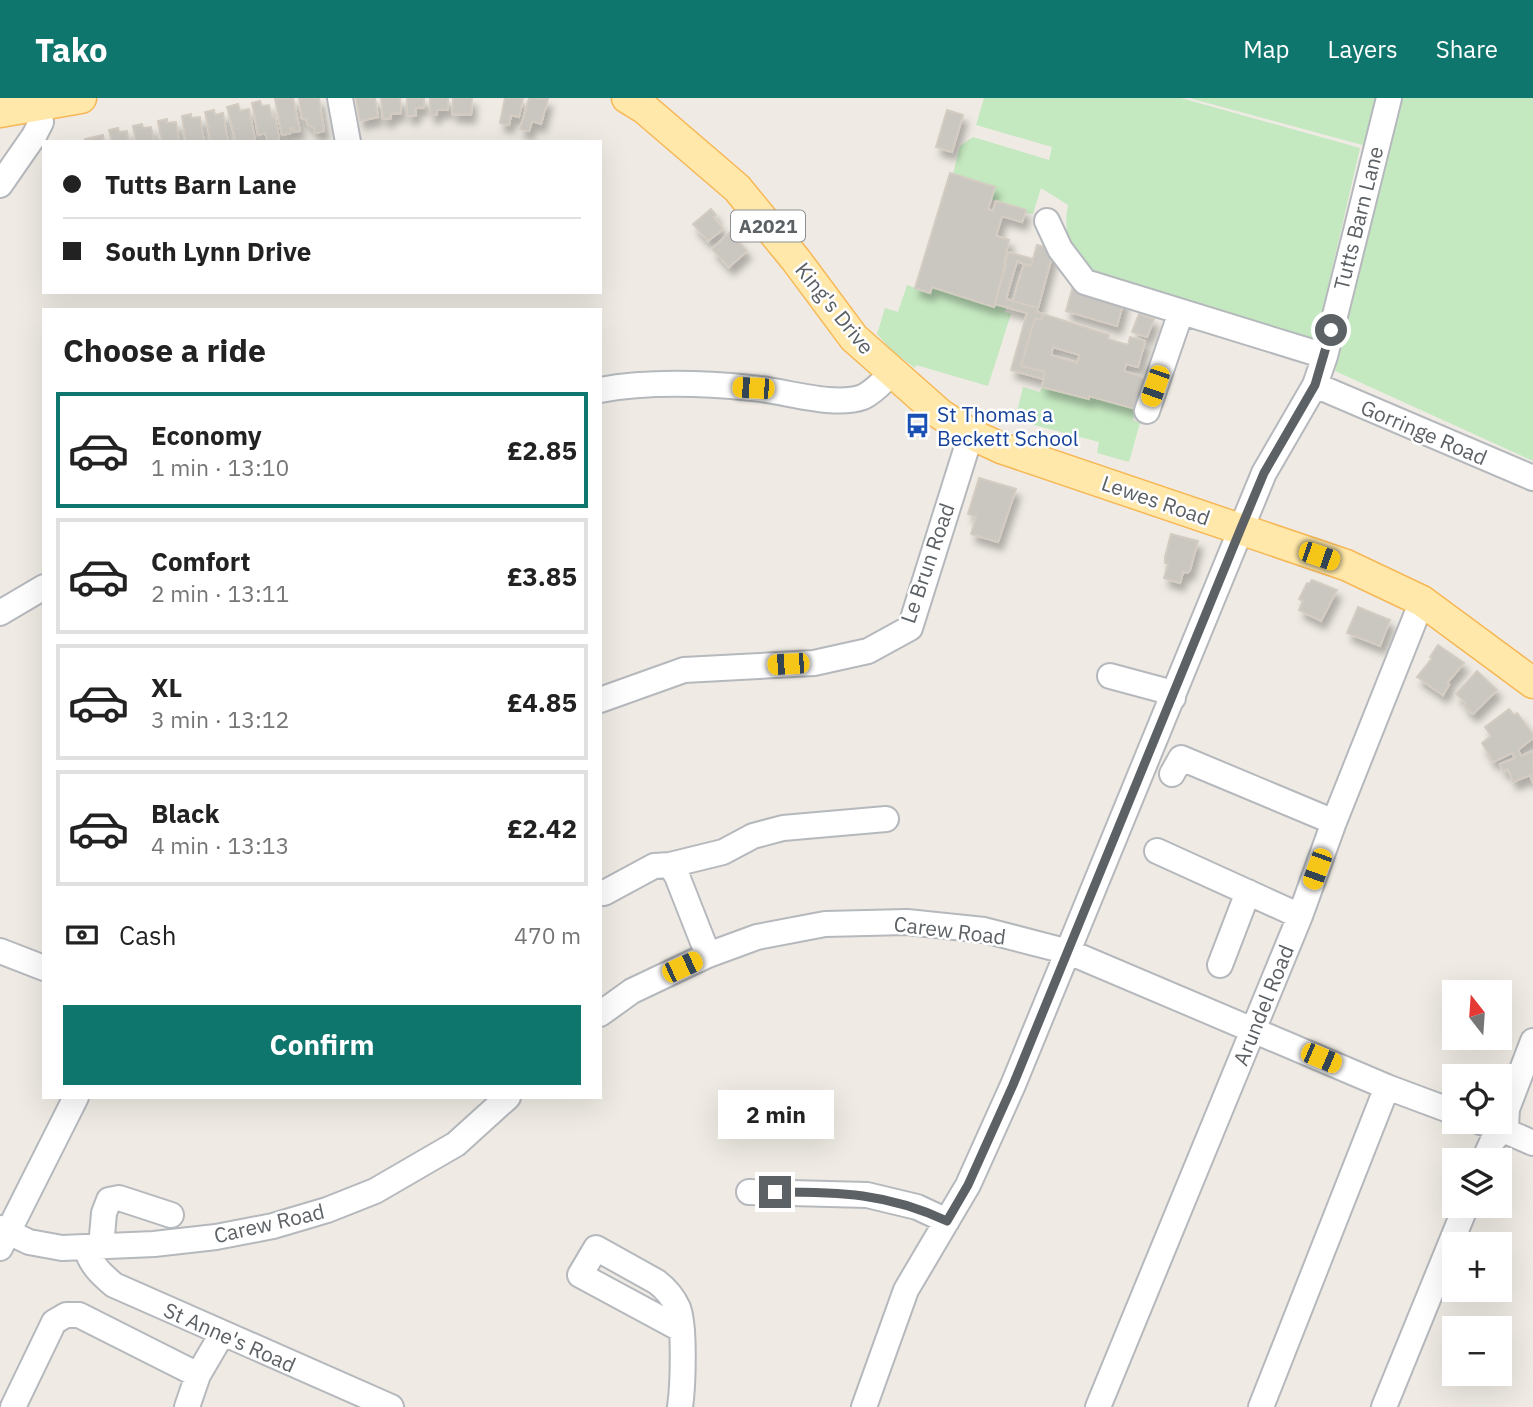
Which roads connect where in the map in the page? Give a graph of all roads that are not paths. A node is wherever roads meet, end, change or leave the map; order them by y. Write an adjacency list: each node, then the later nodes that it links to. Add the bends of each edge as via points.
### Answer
1 (81, 98): 5 (main road)
2 (340, 98): 7 (street)
3 (626, 98): 12 (main road, King's Drive / A2021, via 737,188 854,338)
4 (1389, 98): 11 (street, Tutts Barn Lane)
5 (38, 106): 6 (main road); 8 (street, via 41,122)
6 (0, 112)
7 (348, 140)
8 (0, 185)
9 (1047, 221): 10 (street, via 1060,249 1085,282)
10 (1181, 312): 11 (street); 15 (street)
11 (1325, 356): 13 (street, Tutts Barn Lane)
12 (892, 373): 14 (street, via 862,397 833,400 753,388 679,384); 16 (main road, Lewes Road / A2021)
13 (1315, 385): 17 (street, Gorringe Road); 18 (street, Tutts Barn Lane, via 1264,473)
14 (602, 390)
15 (1147, 411)
16 (971, 434): 18 (main road, Lewes Road / A2021); 25 (street, Le Brun Road, via 910,628 868,652 814,663 684,670)
17 (1533, 478)
18 (1241, 528): 20 (main road, Lewes Road / A2021, via 1346,565); 24 (street, Tutts Barn Lane)
19 (42, 588): 21 (street)
20 (1422, 601): 23 (main road, Lewes Road / A2021); 28 (street, Arundel Road)
21 (0, 613)
22 (1110, 676): 24 (street, via 1162,690)
23 (1533, 683)
24 (1173, 698): 35 (street, Tutts Barn Lane)
25 (602, 699)
26 (1172, 774): 28 (street, via 1181,758)
27 (886, 819): 30 (street, via 783,828 753,836 723,852)
28 (1334, 822): 33 (street, Arundel Road)
29 (1157, 851): 31 (street)
30 (670, 865): 32 (street, via 654,866); 36 (street)
31 (1248, 892): 33 (street); 37 (street)
32 (604, 893)
33 (1300, 916): 40 (street, Arundel Road)
34 (0, 951): 38 (street)
35 (1069, 952): 36 (street, Carew Road, via 984,930 907,922 824,924 757,937); 40 (street, Carew Road); 52 (street, Tutts Barn Lane, via 968,1185)
36 (708, 955): 39 (street, Carew Road, via 632,991)
37 (1220, 965)
38 (42, 967)
39 (602, 1013)
40 (1254, 1028): 42 (street, Carew Road); 63 (street, Arundel Road)
41 (1533, 1041): 43 (street)
42 (1387, 1087): 46 (street, Carew Road); 64 (street)
43 (1512, 1096)
44 (75, 1099): 53 (street)
45 (506, 1099): 54 (street, Carew Road, via 456,1144 375,1191 327,1210 216,1237)
46 (1442, 1108)
47 (1512, 1134): 48 (street)
48 (1533, 1143)
49 (749, 1192): 52 (street, via 867,1195 917,1207)
50 (171, 1214): 54 (street, via 119,1198 109,1200)
51 (1461, 1218): 65 (street)
52 (947, 1221): 62 (street, Tutts Barn Lane, via 906,1290)
53 (3, 1236): 54 (street, Carew Road, via 44,1246)
54 (94, 1247): 56 (street, St Anne's Road, via 90,1260 114,1286)
55 (681, 1324): 61 (street)
56 (222, 1334): 57 (street); 60 (street, St Anne's Road)
57 (198, 1375): 58 (street, via 79,1315 66,1315 54,1322); 59 (street)
58 (13, 1407)
59 (187, 1407)
60 (391, 1407)
61 (680, 1407)
62 (864, 1407)
63 (1098, 1407)
64 (1261, 1407)
65 (1384, 1407)

